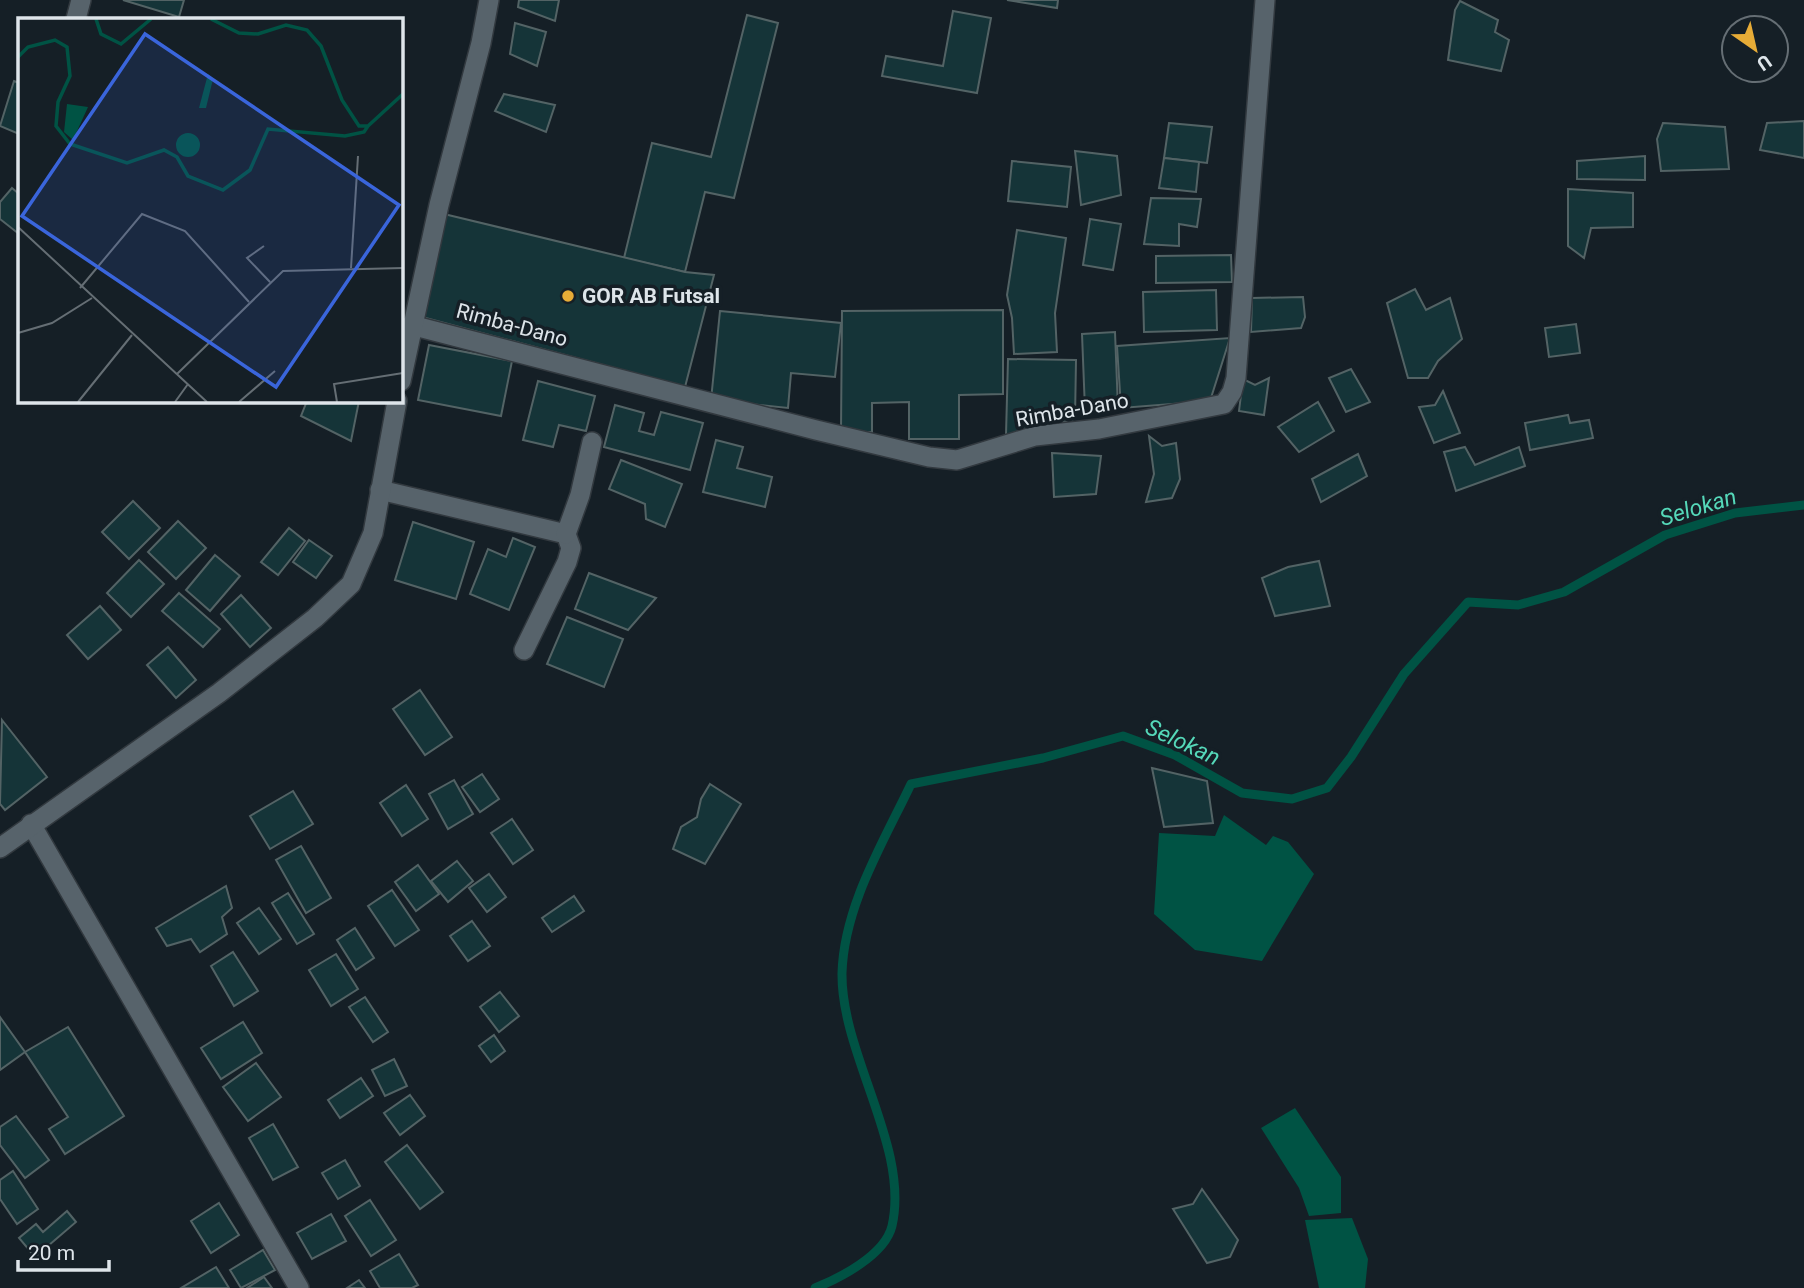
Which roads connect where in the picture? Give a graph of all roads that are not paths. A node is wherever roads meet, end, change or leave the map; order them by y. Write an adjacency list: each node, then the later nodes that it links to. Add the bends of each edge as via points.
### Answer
1 (81, 0): 4 (street)
2 (489, 0): 5 (street)
3 (1265, 0): 5 (street, Rimba-Dano, via 1236,378 1224,404 1099,429 1035,436 957,460 816,430)
4 (76, 18)
5 (411, 325): 6 (street)
6 (402, 375)
7 (397, 402): 9 (street)
8 (592, 442): 10 (street)
9 (380, 490): 10 (street); 12 (street, via 373,533 351,584 219,693)
10 (566, 534): 11 (street, via 571,548 567,562)
11 (524, 650)
12 (31, 824): 13 (street); 14 (street)
13 (0, 848)
14 (299, 1288)

